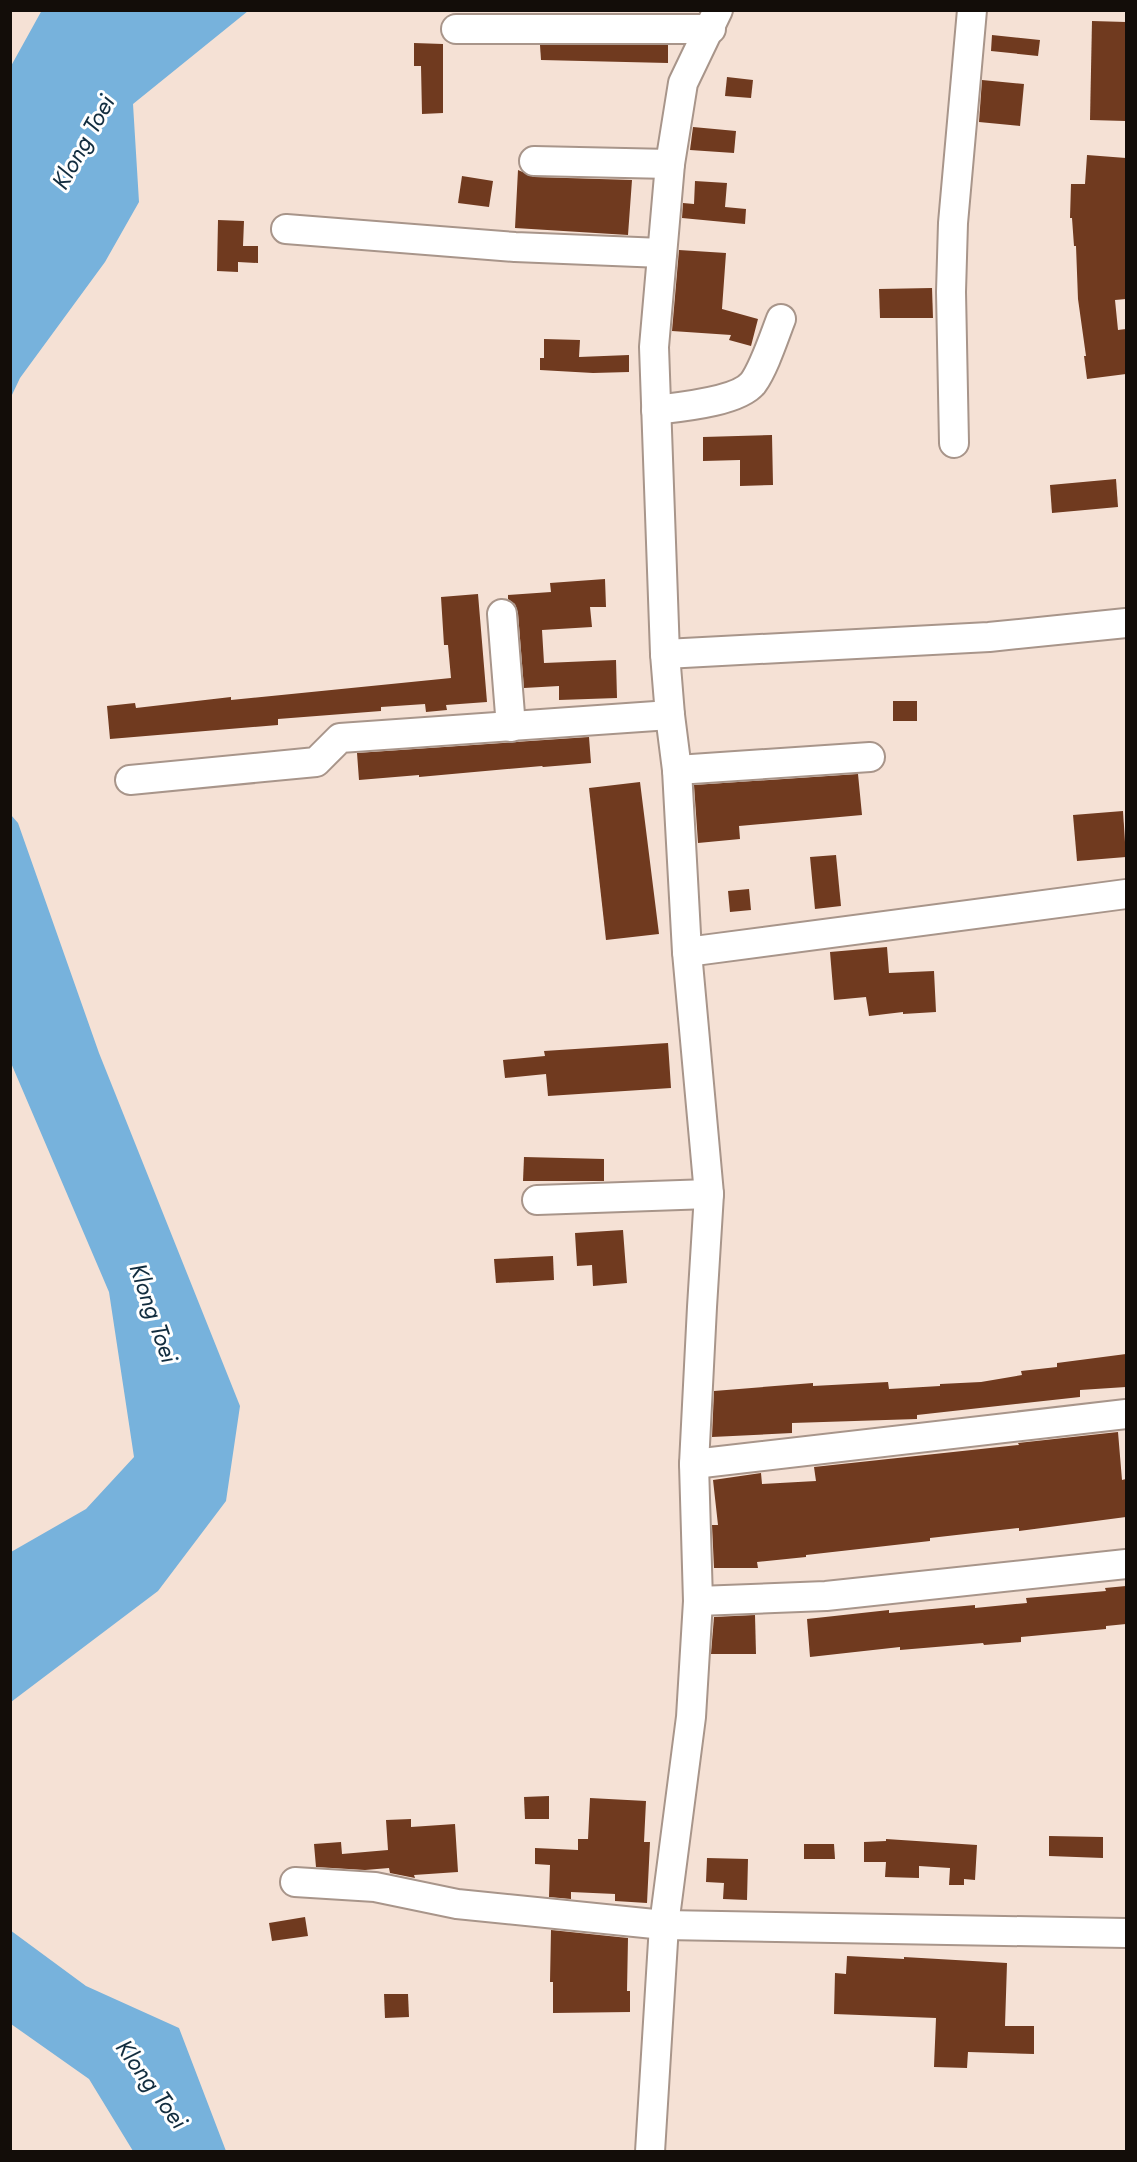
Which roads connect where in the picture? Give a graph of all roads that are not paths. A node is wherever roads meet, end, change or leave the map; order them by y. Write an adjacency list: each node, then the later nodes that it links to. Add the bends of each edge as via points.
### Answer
1 (972, 10): 10 (street, via 953,223)
2 (714, 20): 3 (street); 5 (street, via 683,82)
3 (456, 29)
4 (534, 161): 5 (street)
5 (670, 164): 7 (street)
6 (286, 229): 7 (street, via 514,247)
7 (662, 253): 9 (street, via 654,347)
8 (781, 319): 9 (street, via 752,384 733,396)
9 (656, 410): 13 (street)
10 (954, 443)
11 (502, 614): 15 (street)
12 (1126, 623): 13 (street, via 989,637)
13 (665, 654): 14 (street)
14 (669, 715): 15 (street); 17 (street)
15 (511, 727): 18 (street, via 340,738 316,762)
16 (870, 757): 17 (street)
17 (677, 770): 20 (street)
18 (130, 780)
19 (1126, 894): 20 (street)
20 (687, 952): 21 (street)
21 (710, 1194): 22 (street); 24 (street)
22 (537, 1200)
23 (1126, 1414): 24 (street)
24 (694, 1464): 26 (street)
25 (1126, 1564): 26 (street, via 826,1596)
26 (698, 1601): 28 (street, via 691,1717)
27 (295, 1882): 28 (street, via 375,1887 457,1905)
28 (664, 1925): 29 (street); 30 (street)
29 (1126, 1933)
30 (650, 2151)

